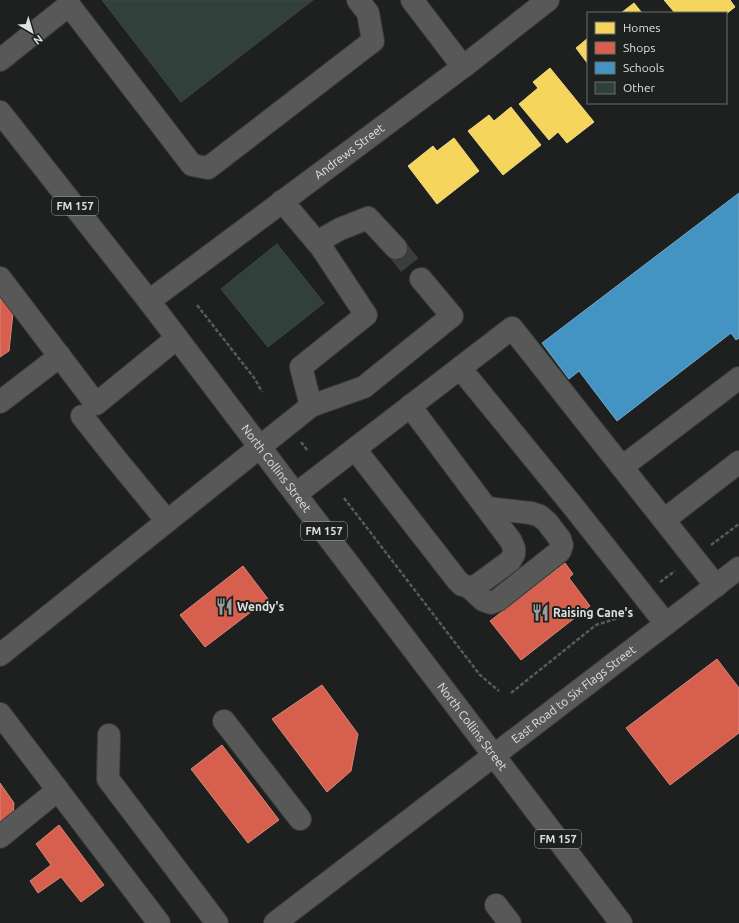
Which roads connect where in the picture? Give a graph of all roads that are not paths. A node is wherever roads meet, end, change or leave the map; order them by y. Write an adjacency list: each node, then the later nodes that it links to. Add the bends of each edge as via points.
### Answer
1 (358, 0): 4 (street, via 368,13 373,41 208,168 192,165)
2 (412, 0): 6 (street)
3 (548, 0): 6 (street, Andrews Street)
4 (73, 3): 5 (street)
5 (0, 60)
6 (463, 67): 8 (street, Andrews Street)
7 (0, 112): 13 (main road, North Collins Street / FM 157)
8 (282, 202): 9 (street); 13 (street, Andrews Street)
9 (317, 242): 10 (street, via 368,218); 19 (street, via 366,315 301,367)
10 (396, 248)
11 (0, 278): 15 (street)
12 (421, 279): 19 (street, via 452,316 364,387)
13 (149, 301): 14 (main road, North Collins Street / FM 157)
14 (177, 338): 15 (street, via 96,404); 22 (main road, North Collins Street / FM 157)
15 (60, 356): 18 (street)
16 (460, 368): 20 (street); 25 (street, via 512,328); 33 (street)
17 (739, 378): 25 (street)
18 (0, 402)
19 (311, 406): 22 (street)
20 (410, 406): 23 (street); 27 (street)
21 (82, 416): 29 (street)
22 (259, 447): 26 (main road, North Collins Street / FM 157); 29 (street)
23 (355, 449): 26 (street); 32 (street, via 457,580)
24 (739, 462): 28 (street)
25 (622, 467): 28 (street)
26 (296, 494): 38 (main road, North Collins Street / FM 157)
27 (487, 508): 32 (street, via 511,541 514,554 510,562 476,586); 32 (street, via 540,516 562,545 560,551 498,600 491,603 483,600)
28 (664, 520): 31 (street)
29 (166, 521): 34 (street)
30 (739, 568): 31 (street, East Road to Six Flags Street)
31 (716, 586): 33 (street, East Road to Six Flags Street)
32 (469, 587)
33 (666, 624): 38 (street, East Road to Six Flags Street)
34 (0, 655)
35 (0, 714): 39 (street)
36 (224, 722): 40 (street)
37 (109, 735): 44 (street, via 108,779)
38 (494, 755): 45 (street, East Road to Six Flags Street); 47 (main road, North Collins Street / FM 157)
39 (58, 790): 41 (street); 43 (street)
40 (300, 819)
41 (0, 837)
42 (496, 905): 46 (street)
43 (158, 923)
44 (217, 923)
45 (275, 923)
46 (510, 923)
47 (621, 923)

